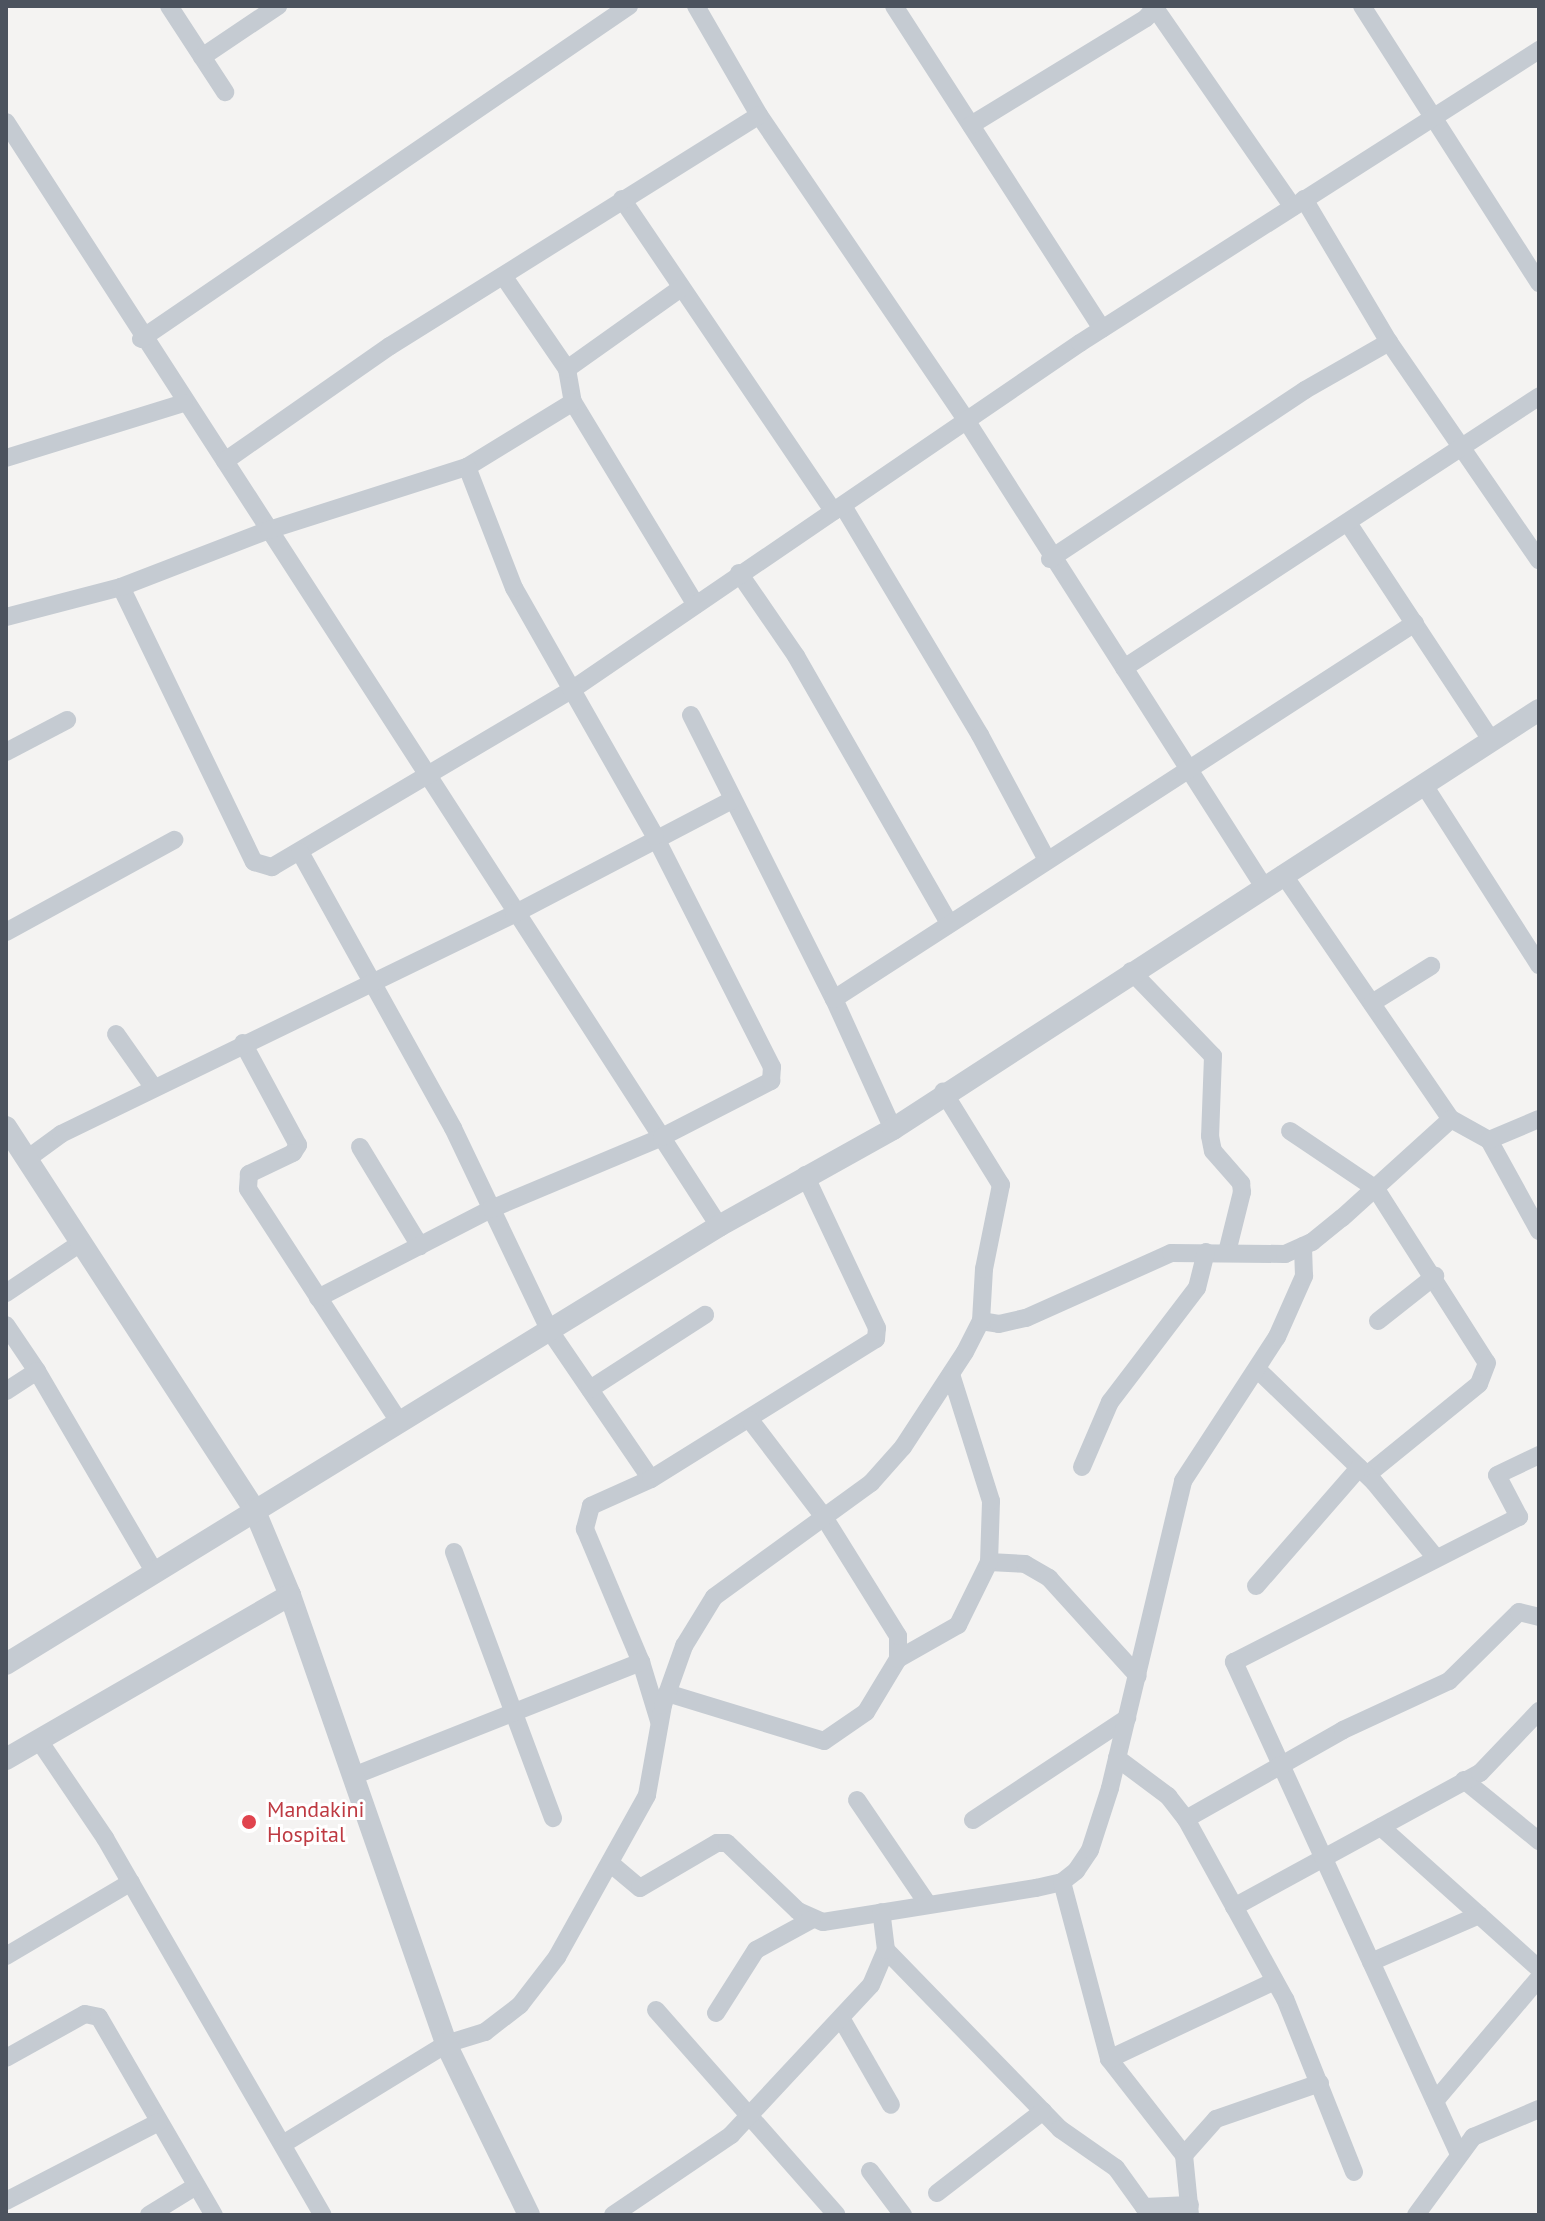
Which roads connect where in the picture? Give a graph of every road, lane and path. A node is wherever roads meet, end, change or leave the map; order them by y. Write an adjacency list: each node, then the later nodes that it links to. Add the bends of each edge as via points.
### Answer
1 (169, 6): 9 (street)
2 (278, 6): 9 (street)
3 (629, 6): 21 (street)
4 (696, 6): 11 (street)
5 (1362, 6): 12 (street)
6 (1155, 7): 14 (street); 16 (street)
7 (903, 9): 14 (street)
8 (1539, 50): 12 (street)
9 (202, 57): 10 (street)
10 (225, 92)
11 (759, 115): 15 (street); 27 (street)
12 (1435, 116): 16 (street); 18 (street)
13 (6, 122): 21 (street)
14 (971, 125): 20 (street)
15 (622, 199): 17 (street); 19 (street)
16 (1298, 203): 20 (street); 22 (street)
17 (504, 277): 23 (street); 30 (street, via 390,346)
18 (1539, 283)
19 (681, 288): 23 (street); 32 (street)
20 (1102, 329): 27 (street)
21 (141, 339): 26 (street)
22 (1389, 342): 28 (street); 35 (street, via 1305,390)
23 (567, 369): 25 (street)
24 (1539, 396): 28 (street)
25 (573, 402): 31 (street); 39 (street)
26 (184, 403): 29 (street); 30 (street)
27 (966, 420): 32 (street); 35 (street)
28 (1464, 447): 33 (street); 36 (street)
29 (6, 458)
30 (225, 461): 34 (street)
31 (467, 467): 34 (street); 43 (street, via 514,588)
32 (838, 508): 37 (street); 56 (street, via 980,735)
33 (1348, 523): 41 (street); 42 (street)
34 (269, 530): 38 (street); 50 (street)
35 (1050, 559): 42 (street)
36 (1539, 560)
37 (739, 573): 39 (street); 60 (street, via 796,656)
38 (121, 587): 40 (street); 55 (street, via 254,862 272,867)
39 (696, 605): 43 (street)
40 (6, 617)
41 (1415, 623): 47 (street); 49 (street)
42 (1124, 668): 49 (street)
43 (573, 689): 50 (street); 53 (street)
44 (1539, 710): 47 (street)
45 (691, 715): 52 (street)
46 (67, 720): 48 (street)
47 (1492, 741): 51 (street)
48 (6, 752)
49 (1189, 769): 56 (street); 58 (street)
50 (431, 775): 55 (street); 59 (street)
51 (1424, 785): 57 (street); 62 (street)
52 (732, 800): 53 (street); 66 (street)
53 (655, 836): 59 (street); 77 (street, via 772,1067 771,1081)
54 (174, 840): 61 (street)
55 (300, 852): 65 (street)
56 (1046, 858): 60 (street)
57 (1283, 874): 58 (street); 67 (street)
58 (1264, 887): 64 (street)
59 (514, 914): 65 (street); 77 (street)
60 (949, 923): 66 (street)
61 (6, 932)
62 (1538, 961)
63 (1431, 966): 67 (street)
64 (1131, 971): 71 (street); 90 (street, via 1213,1056 1213,1151 1241,1183 1242,1192)
65 (371, 982): 69 (street); 83 (street, via 453,1128)
66 (834, 999): 75 (street)
67 (1372, 1003): 72 (street)
68 (116, 1034): 70 (street)
69 (243, 1043): 70 (street); 93 (street, via 298,1145 293,1153 249,1174 248,1189)
70 (154, 1088): 80 (street, via 61,1134)
71 (943, 1091): 75 (street); 95 (street, via 1001,1185 984,1269)
72 (1451, 1119): 78 (street); 82 (street)
73 (1539, 1119): 78 (street)
74 (6, 1127): 80 (street)
75 (893, 1129): 81 (street)
76 (1290, 1131): 82 (street)
77 (662, 1137): 83 (street); 84 (street)
78 (1489, 1140): 85 (street)
79 (360, 1147): 87 (street)
80 (27, 1159): 86 (street)
81 (805, 1175): 84 (street); 104 (street, via 877,1328 876,1339)
82 (1376, 1189): 88 (street); 91 (street)
83 (491, 1209): 87 (street); 98 (street)
84 (719, 1226): 98 (street)
85 (1539, 1231)
86 (79, 1244): 92 (street); 110 (street)
87 (420, 1246): 93 (street)
88 (1303, 1246): 90 (street, via 1285,1254); 99 (street, via 1304,1276)
89 (1206, 1252): 90 (street); 95 (street, via 1171,1253 1026,1318 999,1324); 107 (street, via 1197,1288 1110,1402)
90 (1227, 1252)
91 (1435, 1276): 96 (street); 108 (street, via 1487,1363 1484,1376)
92 (6, 1293)
93 (318, 1298): 105 (street)
94 (705, 1315): 102 (street)
95 (981, 1321): 101 (street)
96 (1378, 1321)
97 (6, 1325): 100 (street)
98 (550, 1331): 102 (street); 105 (street)
99 (1257, 1369): 108 (street); 122 (street, via 1183,1481)
100 (37, 1371): 103 (street); 115 (street)
101 (951, 1374): 111 (street, via 903,1447 871,1483); 114 (street, via 991,1501)
102 (590, 1389): 109 (street)
103 (6, 1391)
104 (750, 1420): 109 (street); 111 (street)
105 (400, 1423): 110 (street)
106 (1539, 1455): 113 (street, via 1497,1475 1519,1517)
107 (1082, 1467)
108 (1363, 1472): 113 (street); 116 (street)
109 (651, 1479): 120 (street, via 591,1506 585,1529)
110 (254, 1509): 115 (street); 117 (street)
111 (824, 1517): 119 (street, via 898,1636); 123 (street, via 714,1597 684,1646)
112 (454, 1552): 125 (street)
113 (1436, 1558): 131 (street, via 1234,1662)
114 (989, 1562): 119 (street, via 958,1625); 122 (street, via 1025,1564 1049,1578)
115 (155, 1573): 121 (street)
116 (1256, 1586)
117 (290, 1595): 128 (street); 132 (street)
118 (1539, 1617): 131 (street, via 1519,1612 1449,1681)
119 (898, 1659): 123 (street, via 866,1712 824,1741)
120 (641, 1662): 125 (street); 127 (street)
121 (6, 1664)
122 (1138, 1676): 126 (street)
123 (667, 1693): 127 (street)
124 (1539, 1711): 133 (street, via 1497,1759)
125 (511, 1714): 132 (street); 135 (street)
126 (1127, 1718): 129 (street); 137 (street)
127 (660, 1724): 141 (street, via 647,1795)
128 (38, 1739): 130 (street); 142 (street)
129 (1117, 1758): 136 (street, via 1168,1796); 143 (street, via 1090,1850)
130 (6, 1759)
131 (1280, 1765): 136 (street); 140 (street)
132 (353, 1776): 159 (street)
133 (1464, 1780): 138 (street); 139 (street)
134 (857, 1800): 144 (street)
135 (553, 1818)
136 (1186, 1819): 145 (street)
137 (973, 1820)
138 (1381, 1827): 140 (street); 147 (street)
139 (1539, 1840)
140 (1324, 1861): 145 (street); 151 (street)
141 (610, 1863): 148 (street, via 640,1888 717,1843 727,1843); 159 (street, via 557,1957 520,2005 485,2032)
142 (131, 1882): 150 (street); 169 (street)
143 (1062, 1882): 144 (street); 161 (street)
144 (927, 1903): 146 (street)
145 (1234, 1907): 153 (street)
146 (881, 1912): 148 (street); 149 (street)
147 (1479, 1915): 151 (street); 152 (street)
148 (811, 1920): 157 (street, via 756,1950)
149 (886, 1950): 158 (street, via 871,1985); 166 (street)
150 (6, 1956)
151 (1371, 1962): 163 (street)
152 (1539, 1969)
153 (1275, 1981): 161 (street); 162 (street)
154 (1535, 1983): 155 (street); 163 (street)
155 (1539, 2007)
156 (656, 2010): 167 (street)
157 (716, 2013)
158 (841, 2018): 164 (street); 167 (street)
159 (446, 2044): 169 (street); 183 (street)
160 (6, 2058): 168 (street, via 85,2014 99,2017)
161 (1109, 2059): 171 (street)
162 (1320, 2083): 171 (street, via 1216,2119); 173 (street)
163 (1435, 2101): 170 (street)
164 (891, 2105)
165 (1539, 2109): 170 (street, via 1473,2137)
166 (1043, 2111): 175 (street); 178 (street, via 1074,2142 1116,2168 1144,2207)
167 (748, 2117): 184 (street, via 694,2164); 185 (street, via 811,2179)
168 (159, 2122): 174 (street); 176 (street)
169 (283, 2144): 182 (street)
170 (1458, 2152): 187 (street)
171 (1184, 2155): 178 (street)
172 (870, 2171): 186 (street)
173 (1354, 2172)
174 (196, 2186): 180 (street); 181 (street)
175 (937, 2193)
176 (6, 2201)
177 (6, 2208): 179 (street)
178 (1190, 2210)
179 (10, 2215)
180 (149, 2215)
181 (214, 2215)
182 (323, 2215)
183 (529, 2215)
184 (613, 2215)
185 (837, 2215)
186 (903, 2215)
187 (1416, 2215)

